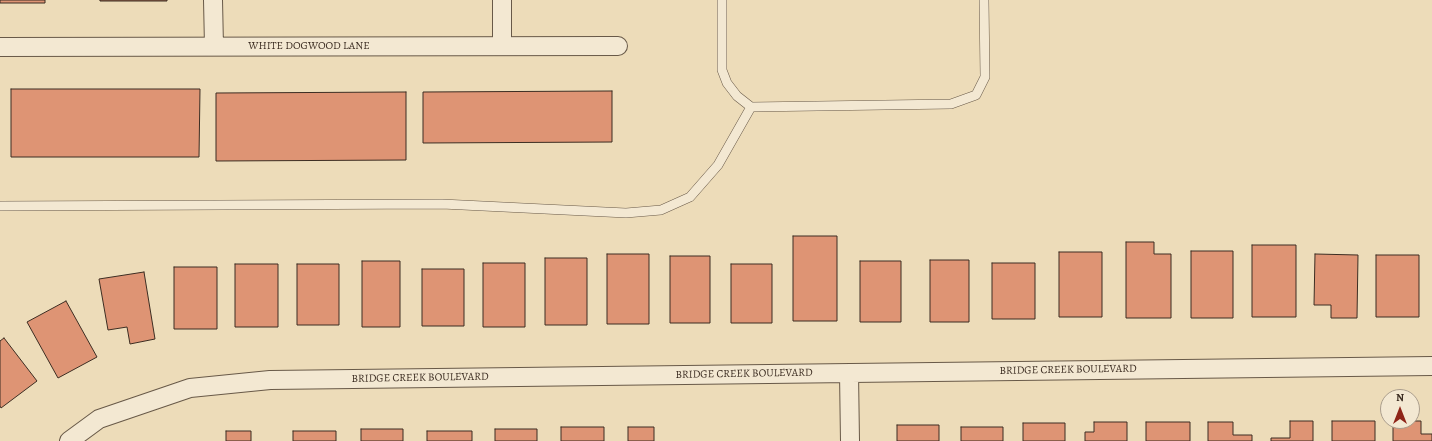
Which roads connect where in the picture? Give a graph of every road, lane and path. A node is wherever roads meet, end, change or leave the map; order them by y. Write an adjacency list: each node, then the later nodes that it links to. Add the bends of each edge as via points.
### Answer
1 (214, 0): 5 (street)
2 (502, 0): 6 (street)
3 (722, 0): 9 (lane, via 722,70 727,83 737,96)
4 (984, 0): 9 (lane, via 985,77 976,95 951,104)
5 (214, 46): 6 (street, WHITE DOGWOOD LANE); 8 (street, WHITE DOGWOOD LANE)
6 (502, 46): 7 (street, WHITE DOGWOOD LANE)
7 (618, 46)
8 (0, 47)
9 (751, 107): 10 (lane, via 718,165 690,197 661,210 626,213 442,204)
10 (0, 206)
11 (1432, 366): 12 (street, BRIDGE CREEK BOULEVARD)
12 (849, 373): 13 (street, BRIDGE CREEK BOULEVARD, via 270,380 190,388 99,419); 14 (street)
13 (69, 441)
14 (850, 441)

